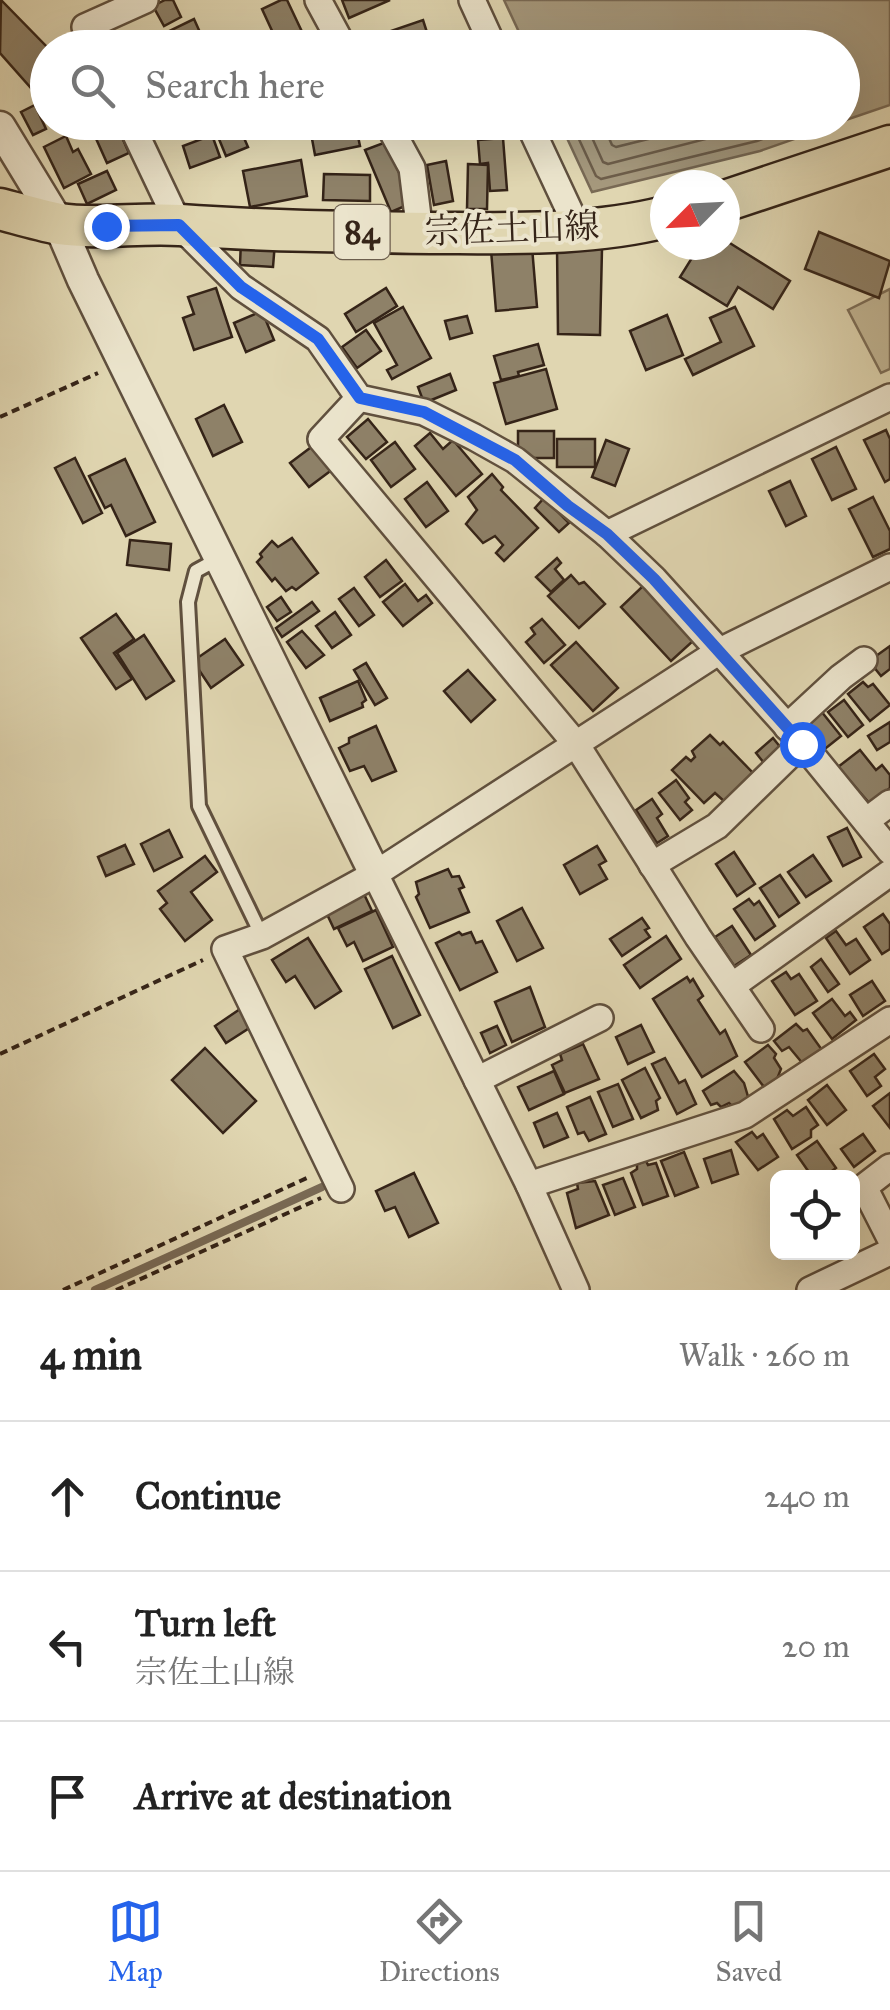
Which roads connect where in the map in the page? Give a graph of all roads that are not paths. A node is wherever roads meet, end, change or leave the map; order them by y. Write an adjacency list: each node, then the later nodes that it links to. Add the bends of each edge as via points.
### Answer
1 (145, 0): 4 (street)
2 (318, 0): 5 (street)
3 (472, 0): 6 (street)
4 (86, 30)
5 (334, 30)
6 (486, 30)
7 (0, 127): 15 (street)
8 (139, 140): 16 (street)
9 (396, 140): 18 (street, via 412,168)
10 (536, 140): 17 (street)
11 (890, 146): 12 (main road)
12 (740, 196)
13 (0, 208): 15 (main road, 宗佐土山線 / 84)
14 (650, 219): 17 (main road, 宗佐土山線 / 84)
15 (59, 224): 16 (main road, 宗佐土山線 / 84); 22 (street)
16 (179, 225): 18 (main road, 宗佐土山線 / 84); 20 (street, via 241,287 318,339)
17 (578, 229): 18 (main road, 宗佐土山線 / 84)
18 (420, 233)
19 (890, 397): 21 (street)
20 (360, 398): 21 (street, via 424,412 474,437 515,460); 27 (street, via 321,439)
21 (607, 534): 24 (street)
22 (221, 558): 33 (street); 34 (lane, via 196,571 188,602 199,806)
23 (890, 567): 24 (street)
24 (718, 652): 26 (street); 27 (street)
25 (864, 660): 26 (street, via 841,677)
26 (794, 735): 29 (street); 31 (street, via 717,826)
27 (576, 744): 31 (street); 33 (street)
28 (890, 802): 29 (street)
29 (866, 821): 30 (street)
30 (890, 851)
31 (652, 865): 35 (street)
32 (890, 873): 35 (street)
33 (375, 874): 34 (street); 39 (street)
34 (262, 936): 41 (street, via 225,949)
35 (732, 986): 38 (street)
36 (600, 1018): 39 (street)
37 (890, 1020): 42 (street, via 745,1116)
38 (761, 1029)
39 (477, 1080): 42 (street)
40 (890, 1167): 43 (street, via 864,1186)
41 (336, 1178)
42 (529, 1186): 45 (street)
43 (890, 1238)
44 (890, 1252): 46 (street)
45 (576, 1290)
46 (810, 1290)

